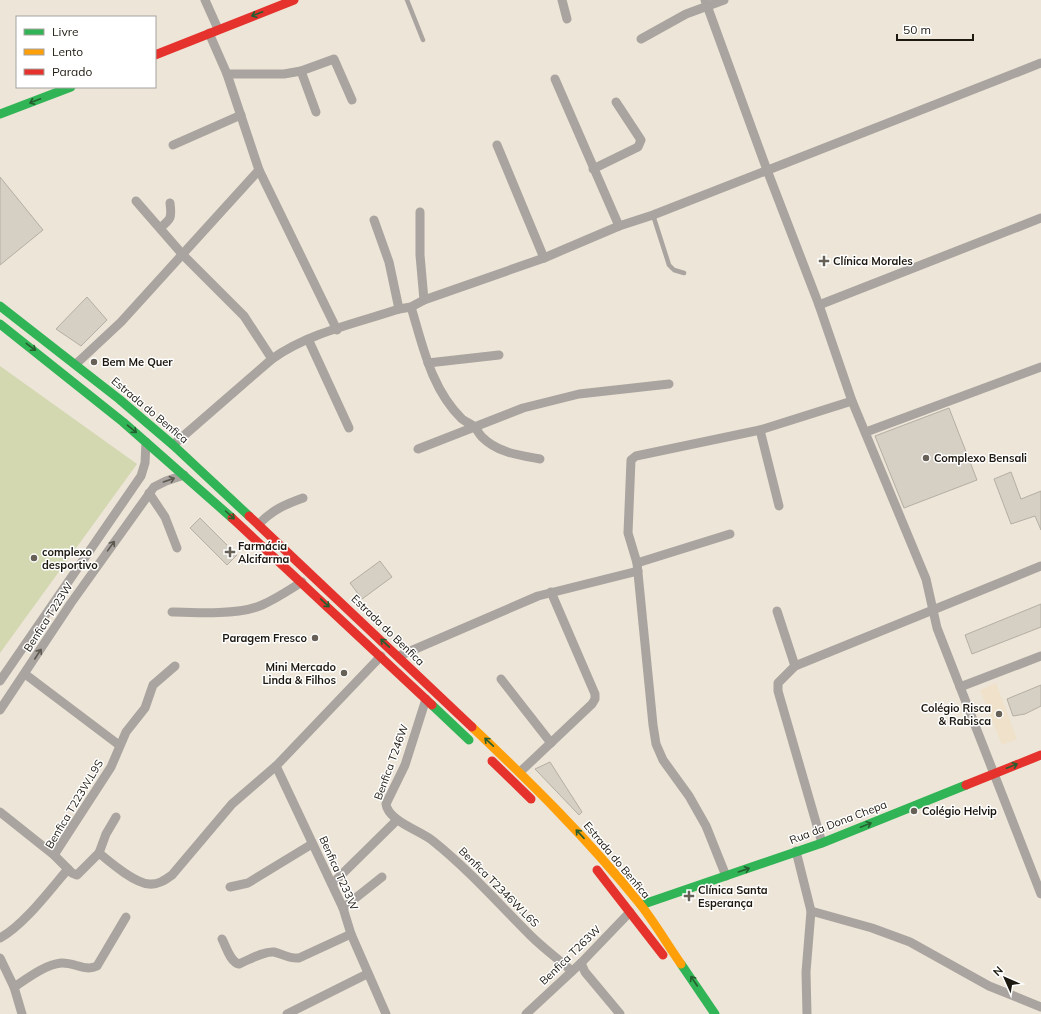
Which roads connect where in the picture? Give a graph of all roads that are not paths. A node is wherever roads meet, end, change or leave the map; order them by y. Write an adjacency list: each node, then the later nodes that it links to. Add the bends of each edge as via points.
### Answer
1 (205, 0): 8 (street)
2 (294, 0): 8 (main road, one-way to 8)
3 (408, 0): 10 (lane)
4 (562, 0): 7 (street)
5 (724, 0): 6 (street)
6 (706, 3): 9 (street); 26 (street)
7 (567, 19)
8 (213, 31): 11 (main road); 14 (street)
9 (641, 39)
10 (423, 40)
11 (156, 54)
12 (1041, 63): 26 (street)
13 (301, 71): 14 (street, via 284,74); 17 (street, via 334,59); 19 (street)
14 (227, 74): 21 (street)
15 (555, 79): 24 (street)
16 (67, 88): 20 (main road, one-way to 20)
17 (352, 100)
18 (616, 102): 24 (street, via 640,144)
19 (316, 112)
20 (0, 114)
21 (241, 115): 22 (street); 25 (street)
22 (173, 145)
23 (497, 145): 36 (street)
24 (593, 169): 33 (street)
25 (260, 170): 35 (street); 44 (street)
26 (767, 170): 30 (street); 39 (street)
27 (136, 201): 34 (street)
28 (170, 204): 34 (street, via 172,215)
29 (420, 212): 38 (street)
30 (654, 215): 33 (street); 37 (lane, via 669,265 674,270)
31 (1041, 218): 39 (street)
32 (374, 220): 42 (street, via 389,262)
33 (618, 226): 36 (street)
34 (160, 228): 35 (street)
35 (183, 255): 47 (street, via 244,316); 48 (street, via 121,322)
36 (544, 258): 38 (street)
37 (684, 273)
38 (424, 300): 41 (street)
39 (819, 305): 52 (street)
40 (0, 306): 48 (main road, Estrada do Benfica)
41 (411, 307): 42 (street); 49 (street)
42 (398, 309): 44 (street)
43 (0, 324): 57 (main road, one-way to 57, via 53,363)
44 (337, 330): 45 (street)
45 (308, 339): 47 (street, via 288,347); 54 (street)
46 (499, 355): 49 (street)
47 (272, 359): 58 (street)
48 (76, 364): 58 (main road, Estrada do Benfica)
49 (428, 364): 53 (street, via 439,390 463,420)
50 (1041, 368): 56 (street)
51 (669, 384): 53 (street, via 579,394 523,408)
52 (852, 401): 55 (street); 56 (street)
53 (474, 426): 59 (street); 60 (street, via 495,448 511,454)
54 (349, 428)
55 (760, 430): 64 (street); 69 (street, via 636,456 631,460 628,533)
56 (866, 432): 72 (street, via 926,579)
57 (146, 442): 61 (main road); 82 (street, via 145,464 141,476)
58 (173, 445): 65 (main road, Estrada do Benfica)
59 (418, 449)
60 (540, 459)
61 (184, 475): 62 (street, Benfica T223W, one-way to 61, via 160,483); 70 (main road, one-way to 70)
62 (149, 493): 67 (street, via 165,517); 80 (street, Benfica T223W, one-way to 62, via 75,597)
63 (303, 498): 65 (street, via 282,506)
64 (779, 506)
65 (259, 524): 76 (main road, Estrada do Benfica, one-way to 65)
66 (730, 534): 69 (street)
67 (177, 548)
68 (1041, 566): 72 (street)
69 (638, 567): 71 (street); 104 (street, via 652,725 656,744 663,760 689,796 706,826)
70 (302, 582): 74 (street, via 261,606 246,610); 75 (main road, one-way to 75)
71 (550, 592): 76 (street); 86 (street, via 595,694 595,699)
72 (932, 609): 79 (street); 83 (street)
73 (777, 611): 79 (street)
74 (172, 612)
75 (381, 656): 84 (main road); 89 (street)
76 (399, 656): 90 (main road, Estrada do Benfica, one-way to 76)
77 (1041, 656): 83 (street)
78 (175, 666): 87 (street, Benfica T223W.L9S, via 153,685 145,708)
79 (795, 666): 97 (street, via 778,683 778,691)
80 (25, 674): 85 (street, Benfica T223W); 87 (street)
81 (501, 679): 86 (street)
82 (0, 681)
83 (960, 687): 91 (street)
84 (426, 699): 92 (main road); 93 (street, Benfica T246W, via 405,765 386,804)
85 (0, 710)
86 (551, 743): 90 (street)
87 (119, 745): 101 (street, Benfica T223W.L9S, via 111,767)
88 (1041, 755): 91 (main road, Rua da Dona Chepa, one-way to 88)
89 (276, 766): 98 (street, Benfica T233W); 100 (street, via 232,804 180,868 161,882 142,882 116,867)
90 (520, 772): 109 (main road, Estrada do Benfica, one-way to 90, via 600,855)
91 (994, 773): 97 (main road, Rua da Dona Chepa, one-way to 91); 108 (street)
92 (539, 807)
93 (388, 809): 96 (street, Benfica T2346W.L6S)
94 (0, 812): 101 (street)
95 (116, 817): 100 (street)
96 (398, 820): 106 (street); 120 (street, Benfica T2346W.L6S, via 428,837 460,863 531,936)
97 (822, 843): 99 (main road, Rua da Dona Chepa)
98 (312, 844): 106 (street, Benfica T233W); 107 (street, via 248,883)
99 (796, 851): 104 (main road, Rua da Dona Chepa, one-way to 99); 111 (street)
100 (99, 853): 103 (street, via 77,875)
101 (54, 856): 103 (street, Benfica T223W.L9S)
102 (589, 861): 112 (main road, Estrada do Benfica)
103 (68, 869): 115 (street, via 23,921)
104 (726, 876): 109 (main road, Rua da Dona Chepa)
105 (382, 877): 110 (street)
106 (332, 884): 110 (street, Benfica T233W)
107 (230, 887)
108 (1041, 894)
109 (640, 905): 129 (main road, Estrada do Benfica, one-way to 109)
110 (343, 908): 114 (street, Benfica T233W)
111 (811, 911): 123 (street, via 872,928 910,942 989,986); 130 (street, via 806,972)
112 (630, 912): 118 (street, Benfica T263W); 119 (main road, Estrada do Benfica)
113 (126, 917): 122 (street, via 97,966 92,969 63,963 51,965)
114 (351, 934): 116 (street, via 299,958 293,959 273,952 239,964 232,959); 121 (street, Benfica T233W)
115 (0, 938)
116 (222, 939)
117 (0, 958): 122 (street)
118 (581, 962): 120 (street, Benfica T263W); 128 (street, via 585,972)
119 (668, 963)
120 (572, 971): 127 (street, Benfica T263W)
121 (367, 974): 125 (street); 126 (street, Benfica T233W)
122 (14, 987): 124 (street)
123 (1041, 1007)
124 (22, 1014)
125 (287, 1014)
126 (386, 1014)
127 (526, 1014)
128 (620, 1014)
129 (715, 1014)
130 (807, 1014)

